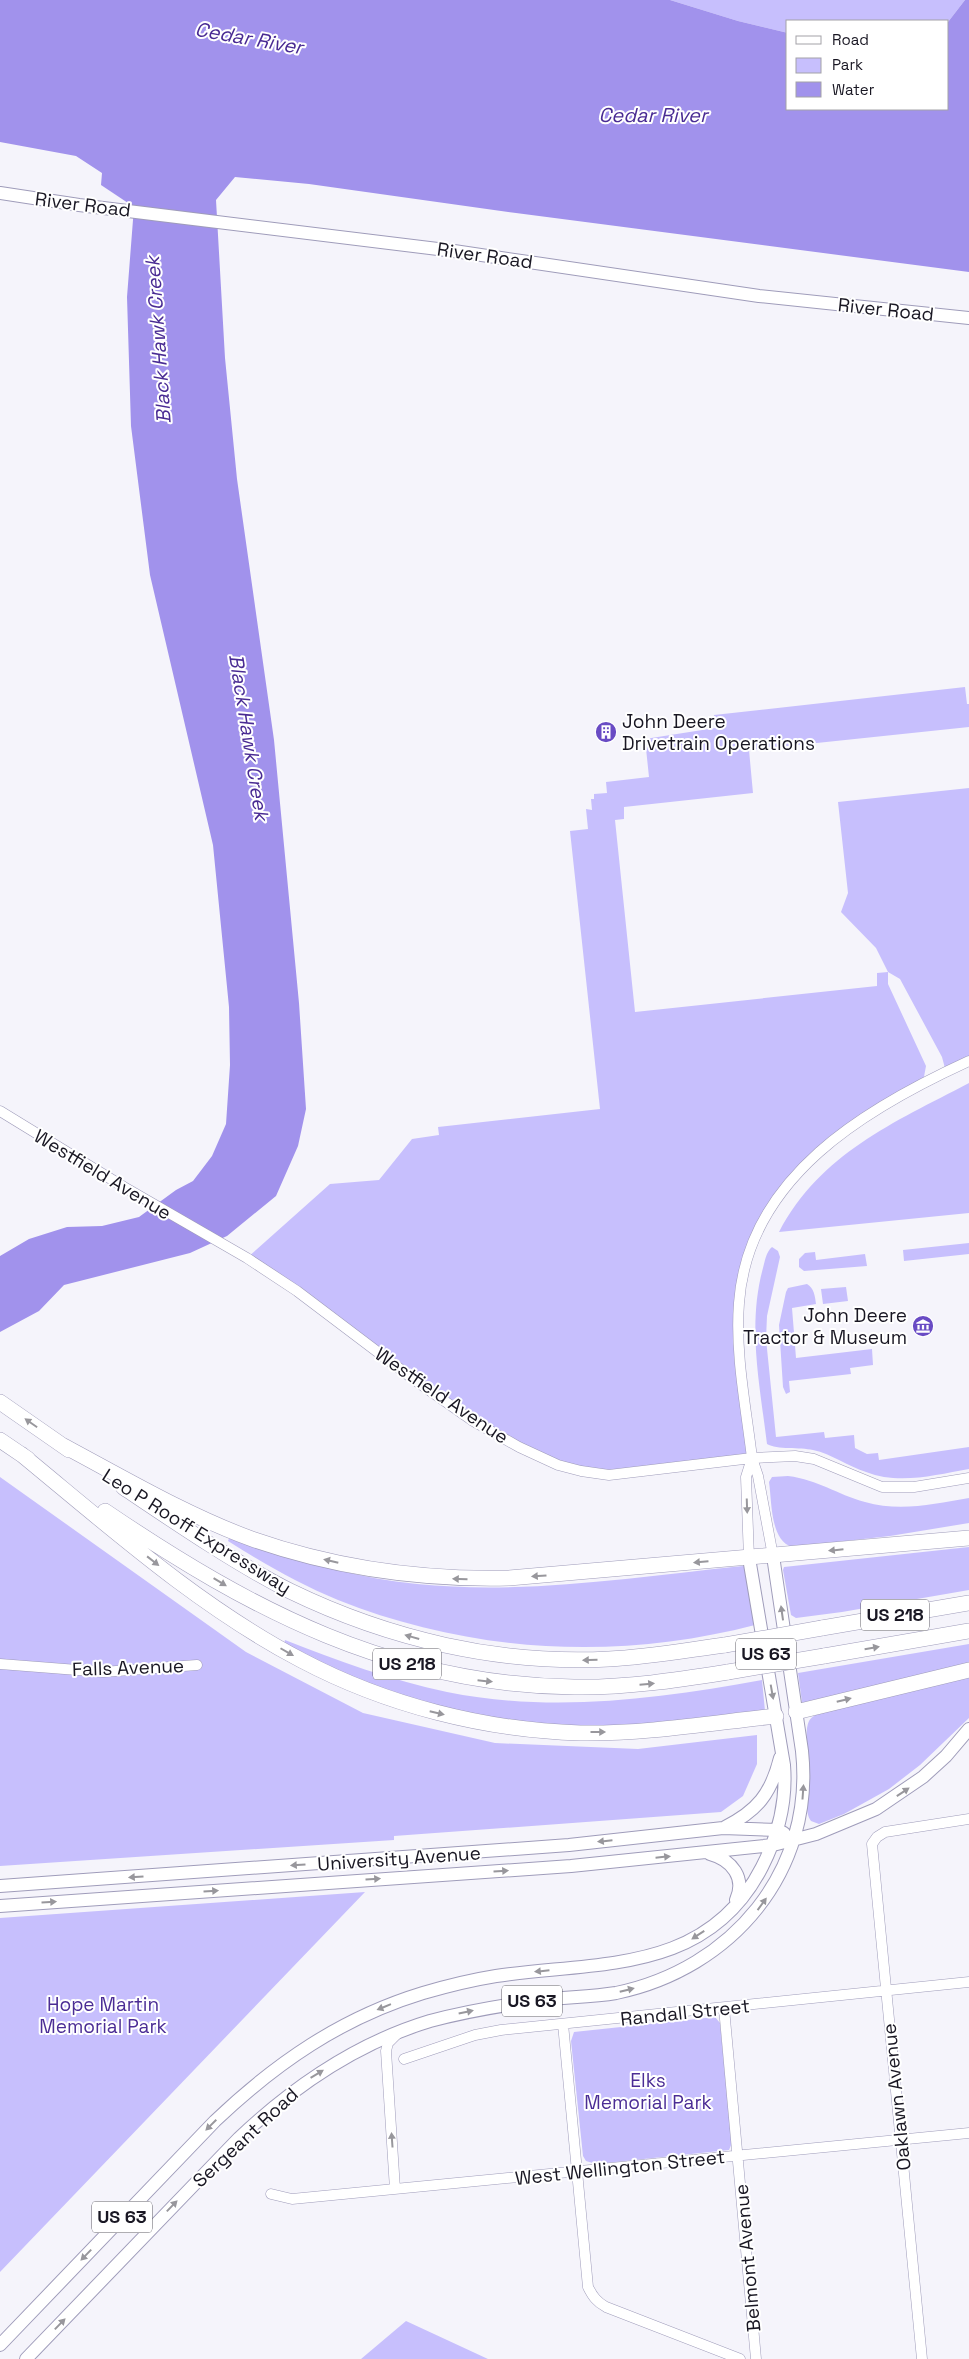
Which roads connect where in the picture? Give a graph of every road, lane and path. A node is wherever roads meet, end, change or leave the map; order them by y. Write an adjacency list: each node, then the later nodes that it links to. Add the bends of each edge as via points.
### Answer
1 (0, 193): 2 (main road, River Road, via 454,251 759,296)
2 (969, 318)
3 (969, 1061): 7 (street, via 916,1086 814,1155 776,1198 763,1221 751,1246 744,1273 738,1318)
4 (0, 1111): 7 (street, Westfield Avenue, via 247,1258 473,1421 558,1465 609,1475)
5 (0, 1402): 9 (highway, one-way to 5, via 62,1445)
6 (0, 1440): 10 (highway)
7 (752, 1458): 8 (street, Westfield Avenue, via 795,1456 814,1460 882,1487 914,1487); 14 (street); 15 (street, one-way to 15, via 746,1477)
8 (969, 1478)
9 (136, 1489): 15 (highway, one-way to 9, via 509,1578 444,1578 349,1566 288,1551); 16 (highway, Leo P Rooff Expressway / US 218, one-way to 9, bridge, via 725,1645 609,1659 508,1656 436,1643 359,1620 290,1590 259,1574)
10 (116, 1525): 17 (highway, Leo P Rooff Expressway / US 218, one-way to 17, bridge, via 280,1617 351,1646 468,1679 575,1687 652,1683); 22 (highway, one-way to 22, via 194,1593 255,1634 302,1661 367,1690 434,1712 520,1728 578,1732 646,1731)
11 (969, 1529): 13 (highway)
12 (969, 1538): 13 (highway)
13 (884, 1545): 14 (highway, one-way to 14)
14 (773, 1556): 15 (highway); 21 (main road, Sergeant Road, one-way to 14)
15 (749, 1558): 22 (main road, Sergeant Road / US 63, one-way to 22)
16 (969, 1602)
17 (969, 1630)
18 (0, 1664): 19 (street, Falls Avenue, via 104,1672)
19 (197, 1665)
20 (969, 1670): 21 (highway, one-way to 20)
21 (796, 1712): 22 (main road); 30 (main road, Sergeant Road, one-way to 21, via 804,1780)
22 (776, 1716): 25 (main road, Sergeant Road / US 63)
23 (969, 1729): 26 (main road)
24 (969, 1739): 26 (street, University Avenue)
25 (782, 1750): 28 (main road, via 776,1772 762,1800 744,1818); 29 (main road, Sergeant Road / US 63, via 785,1796)
26 (946, 1756): 30 (main road, University Avenue, one-way to 26, via 876,1809 910,1787)
27 (969, 1819): 37 (street, Oaklawn Avenue, via 885,1832 872,1844)
28 (723, 1828): 29 (main road, University Avenue); 33 (main road, University Avenue, one-way to 33, via 569,1845)
29 (778, 1830): 30 (main road, University Avenue); 31 (main road, Sergeant Road / US 63)
30 (795, 1840): 31 (main road, University Avenue); 40 (main road, Sergeant Road / US 63, one-way to 30, via 498,2006 615,1993 668,1976 722,1944 755,1912 780,1873)
31 (773, 1845): 32 (main road, University Avenue); 35 (main road, Sergeant Road / US 63, via 756,1878)
32 (705, 1853): 34 (main road, University Avenue, one-way to 32, via 571,1866); 35 (main road, via 724,1859 736,1872 740,1886)
33 (0, 1886)
34 (0, 1906)
35 (732, 1909): 48 (main road, Sergeant Road / US 63, one-way to 48, via 698,1935 660,1954 613,1964 459,1983 384,2007 349,2022 297,2052 252,2086 215,2121)
36 (969, 1982): 37 (street, Randall Street)
37 (886, 1991): 38 (street, Randall Street); 43 (street, Oaklawn Avenue)
38 (724, 2008): 39 (street, Randall Street); 44 (street, Belmont Avenue)
39 (563, 2024): 41 (street, Randall Street, via 475,2035); 45 (street)
40 (400, 2031): 46 (street, one-way to 40, via 386,2051 388,2043); 49 (main road, Sergeant Road / US 63, one-way to 40, via 265,2113 314,2076)
41 (404, 2059)
42 (969, 2133): 43 (street, West Wellington Street)
43 (900, 2140): 44 (street, West Wellington Street); 52 (street, Oaklawn Avenue)
44 (738, 2156): 45 (street, West Wellington Street); 51 (street, Belmont Avenue)
45 (577, 2171): 46 (street, West Wellington Street); 50 (street, via 588,2287 597,2302)
46 (395, 2189): 47 (street, West Wellington Street, via 292,2199)
47 (271, 2194)
48 (0, 2345)
49 (26, 2359)
50 (740, 2359)
51 (756, 2359)
52 (922, 2359)

